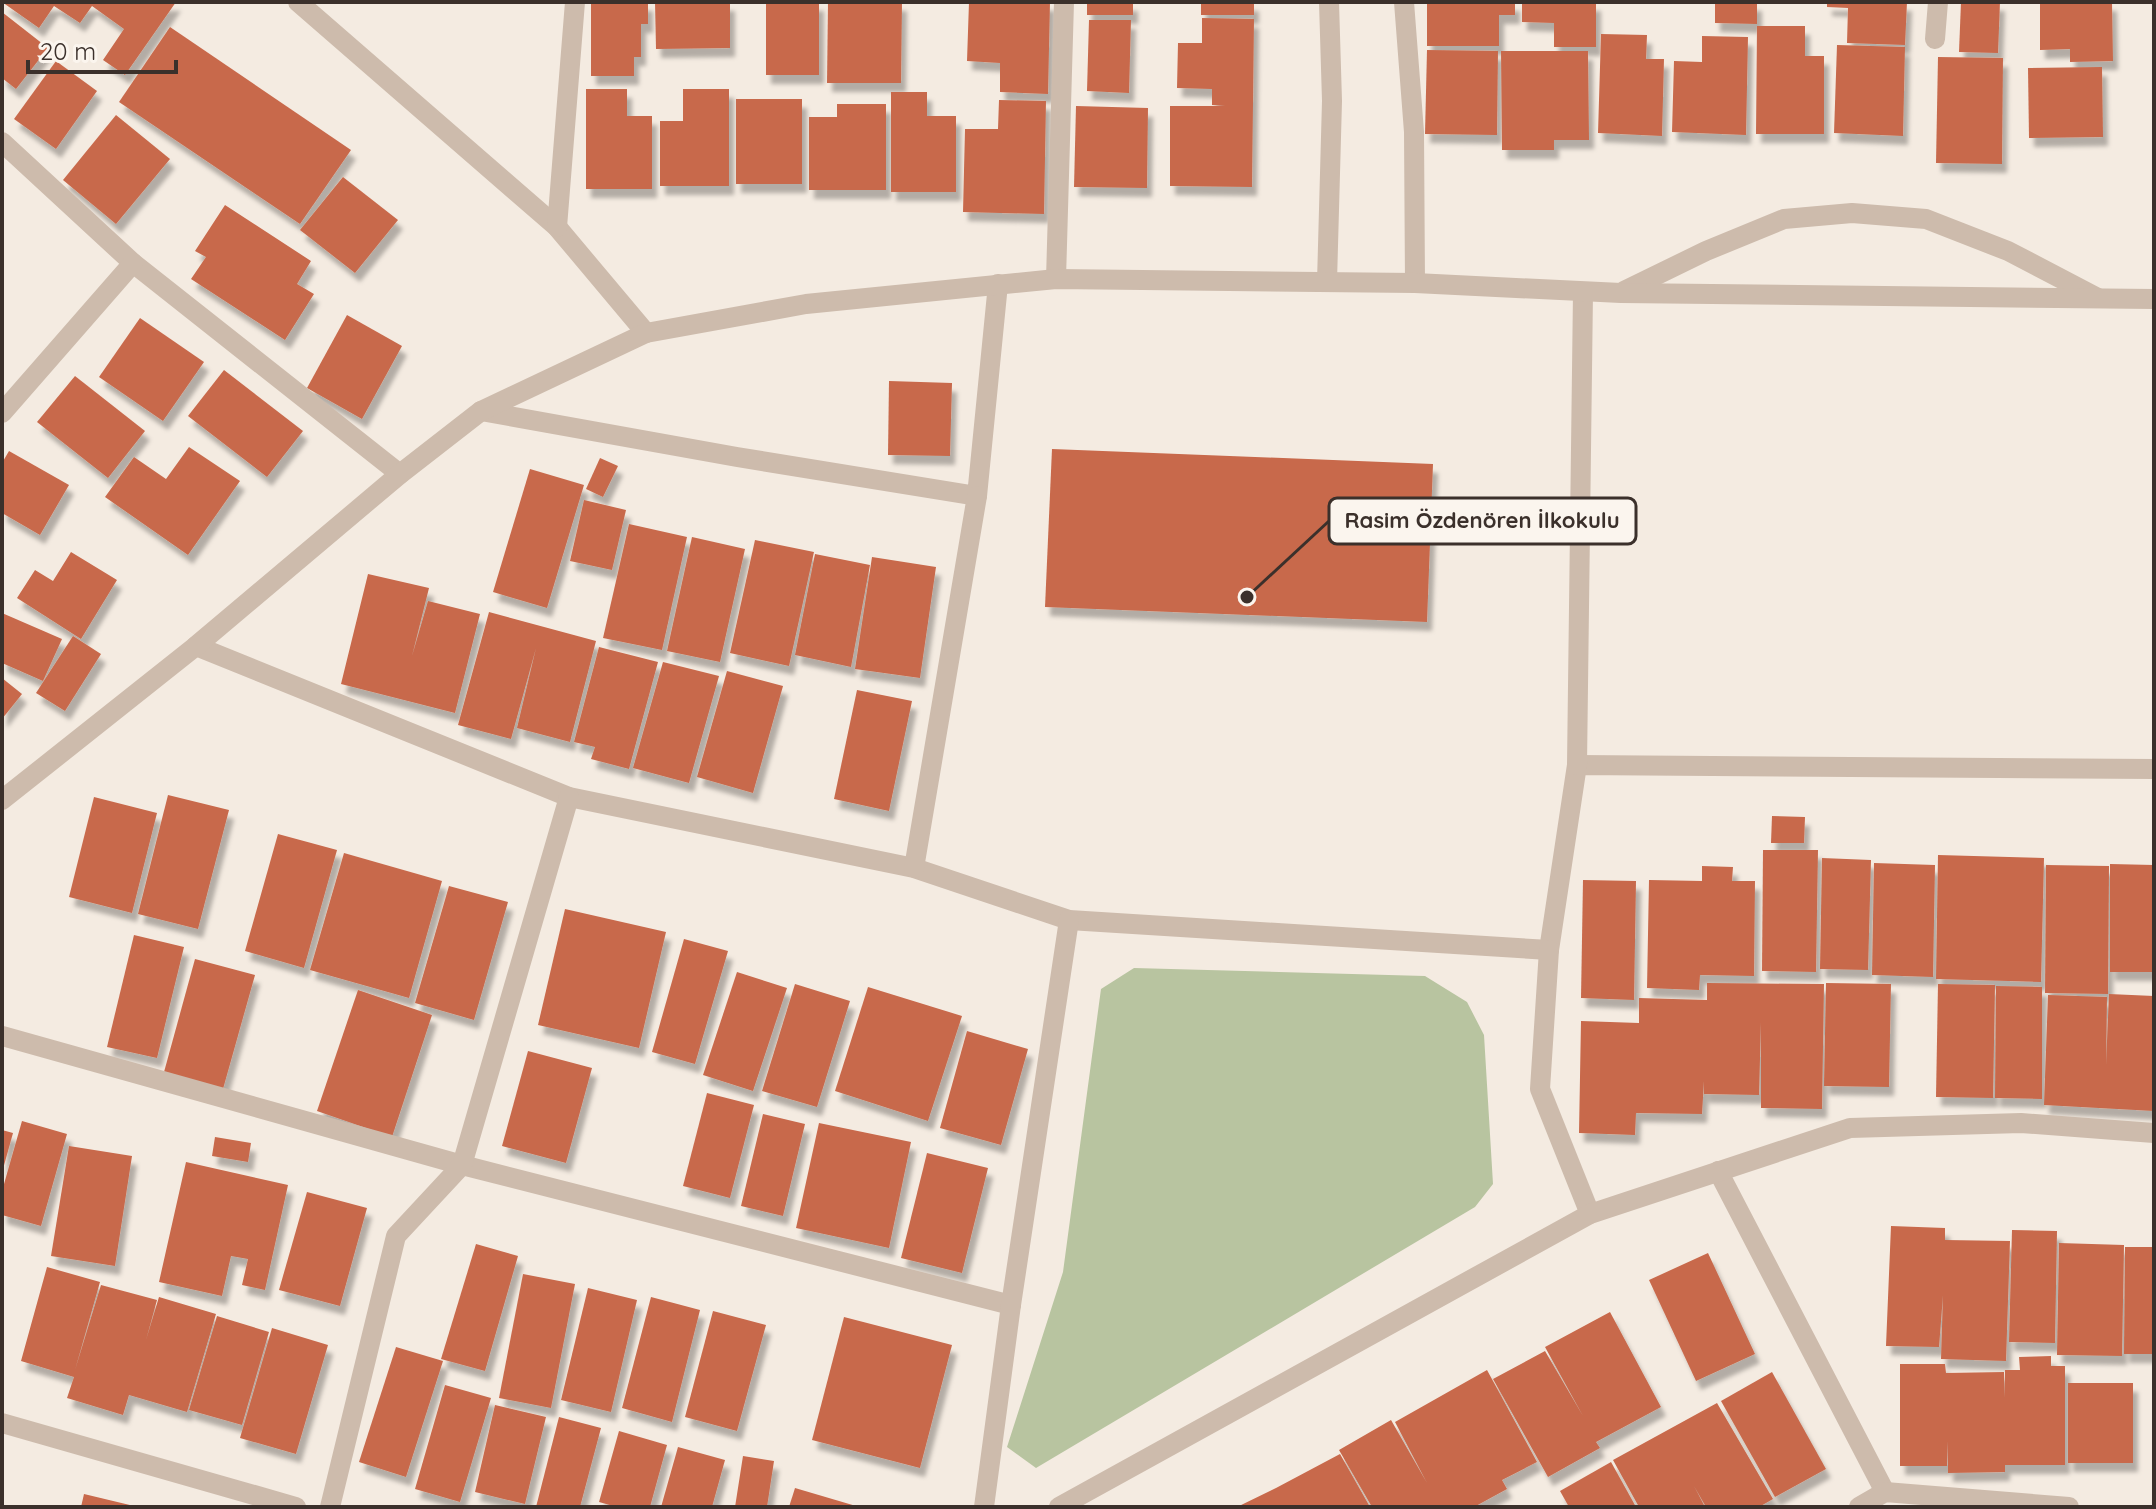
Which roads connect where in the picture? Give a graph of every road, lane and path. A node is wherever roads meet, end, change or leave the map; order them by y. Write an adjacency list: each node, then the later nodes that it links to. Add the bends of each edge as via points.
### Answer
1 (298, 2): 9 (street)
2 (575, 2): 9 (street)
3 (1064, 2): 11 (street)
4 (1329, 2): 12 (street)
5 (1404, 2): 13 (street, via 1414,132)
6 (1938, 2): 7 (street)
7 (1935, 39)
8 (2, 142): 10 (street)
9 (557, 227): 19 (street)
10 (133, 263): 21 (street); 22 (street)
11 (1056, 279): 12 (street); 14 (street)
12 (1327, 282): 13 (street)
13 (1415, 283): 15 (street)
14 (998, 284): 19 (street, via 806,304); 23 (street)
15 (1583, 292): 16 (street); 25 (street)
16 (1621, 293): 17 (street); 17 (street, via 1784,219 1852,213 1926,219 2008,251)
17 (2102, 299): 18 (street)
18 (2154, 299)
19 (646, 333): 20 (street)
20 (481, 411): 22 (street); 23 (street)
21 (2, 413)
22 (400, 474): 24 (street)
23 (977, 496): 29 (street)
24 (196, 646): 27 (street); 28 (street)
25 (1577, 765): 26 (street); 31 (street)
26 (2154, 769)
27 (569, 797): 29 (street); 34 (street)
28 (2, 800)
29 (914, 868): 30 (street)
30 (1069, 920): 31 (street); 37 (street)
31 (1549, 950): 36 (street, via 1540,1089)
32 (2, 1036): 34 (street)
33 (2154, 1133): 35 (street, via 2021,1123 1850,1128)
34 (462, 1165): 37 (street); 41 (street, via 396,1236)
35 (1718, 1171): 36 (street); 39 (street)
36 (1590, 1214): 43 (street)
37 (1011, 1305): 42 (street)
38 (2, 1423): 40 (street)
39 (1885, 1492): 44 (street); 45 (street)
40 (296, 1507)
41 (330, 1507)
42 (984, 1507)
43 (1059, 1507)
44 (1859, 1507)
45 (2069, 1507)

